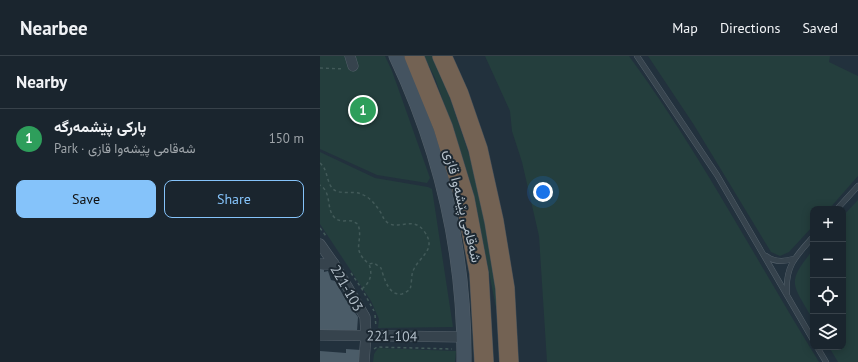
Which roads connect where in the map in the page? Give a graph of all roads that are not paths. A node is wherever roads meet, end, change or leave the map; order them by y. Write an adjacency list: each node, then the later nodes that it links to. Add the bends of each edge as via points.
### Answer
1 (396, 56): 17 (main road, via 411,87 429,136 445,194 457,253)
2 (414, 56): 20 (highway, شەقامی پێشەوا قازی, via 443,127 465,199 479,273)
3 (442, 56): 21 (highway, شەقامی پێشەوا قازی, via 459,94 478,149 494,221 505,288)
4 (637, 56): 9 (lane, via 702,152)
5 (858, 186): 6 (lane)
6 (840, 206)
7 (810, 240): 10 (lane)
8 (320, 244): 12 (street, 221-103)
9 (762, 253): 10 (lane, via 773,260); 13 (lane)
10 (793, 259): 13 (lane, via 786,284)
11 (320, 264): 12 (street)
12 (334, 264): 15 (street, 221-103, via 364,317)
13 (788, 296): 16 (lane)
14 (320, 335): 15 (street, 221-104)
15 (366, 335): 17 (street, 221-104); 19 (street, 221-103)
16 (810, 335)
17 (462, 350)
18 (819, 350): 22 (lane)
19 (364, 362)
20 (484, 362)
21 (510, 362)
22 (826, 362)

